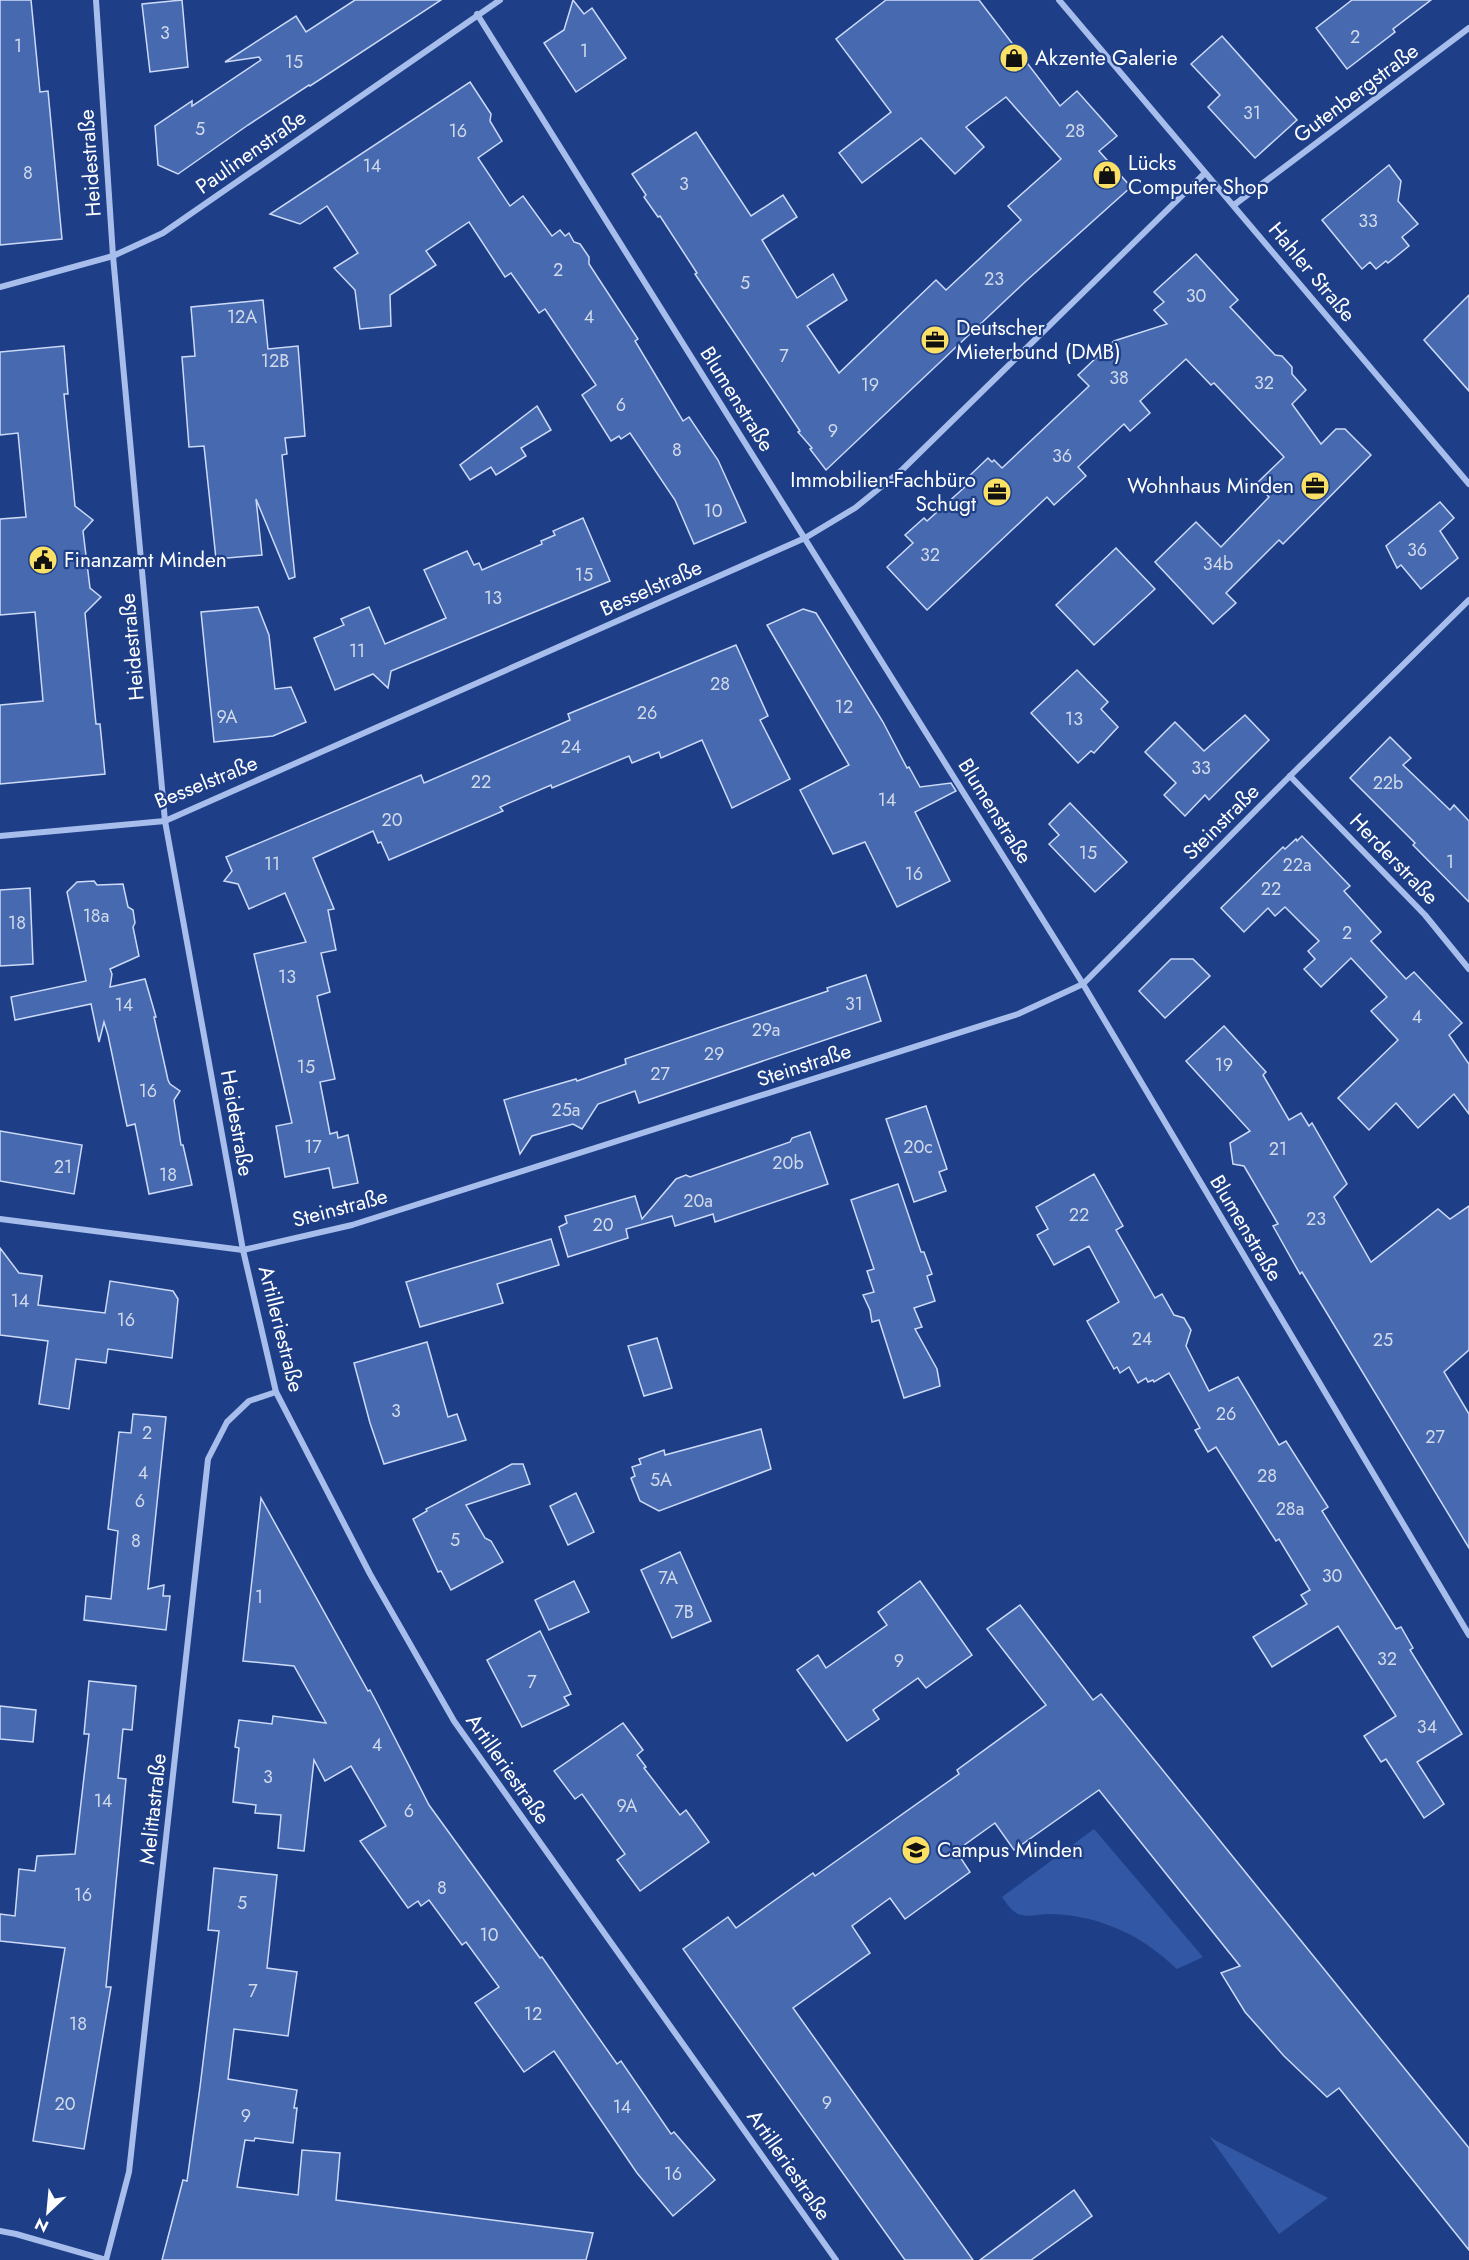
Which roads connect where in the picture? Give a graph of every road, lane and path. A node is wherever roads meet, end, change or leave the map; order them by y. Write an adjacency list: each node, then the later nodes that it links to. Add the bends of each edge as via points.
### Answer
1 (96, 0): 8 (street, Heidestraße)
2 (500, 0): 4 (street, Paulinenstraße)
3 (1059, 0): 6 (street, Hahler Straße)
4 (477, 14): 8 (street, Paulinenstraße, via 164,233); 11 (street, Blumenstraße)
5 (1469, 28): 7 (street, Gutenbergstraße)
6 (1205, 173): 7 (street, Hahler Straße); 11 (street, Besselstraße, via 903,469 855,508)
7 (1234, 205): 10 (street, Hahler Straße)
8 (113, 256): 9 (street, Paulinenstraße); 14 (street, Heidestraße)
9 (0, 287)
10 (1469, 484)
11 (805, 538): 14 (street, Besselstraße); 17 (street, Blumenstraße)
12 (1469, 600): 13 (street, Steinstraße)
13 (1290, 776): 16 (street, Herderstraße, via 1425,915); 17 (street, Steinstraße)
14 (165, 821): 15 (street, Besselstraße); 19 (street, Heidestraße)
15 (0, 836)
16 (1469, 969)
17 (1083, 984): 19 (street, Steinstraße, via 1018,1014 352,1225); 21 (street, Blumenstraße)
18 (0, 1219): 19 (street, Steinstraße)
19 (243, 1250): 20 (street, Artilleriestraße)
20 (276, 1392): 23 (street, Melittastraße, via 249,1401 227,1422 208,1459 129,2172); 24 (street, Artilleriestraße, via 370,1574 454,1721)
21 (1469, 1635)
22 (0, 2231): 23 (street)
23 (106, 2260)
24 (837, 2260)

